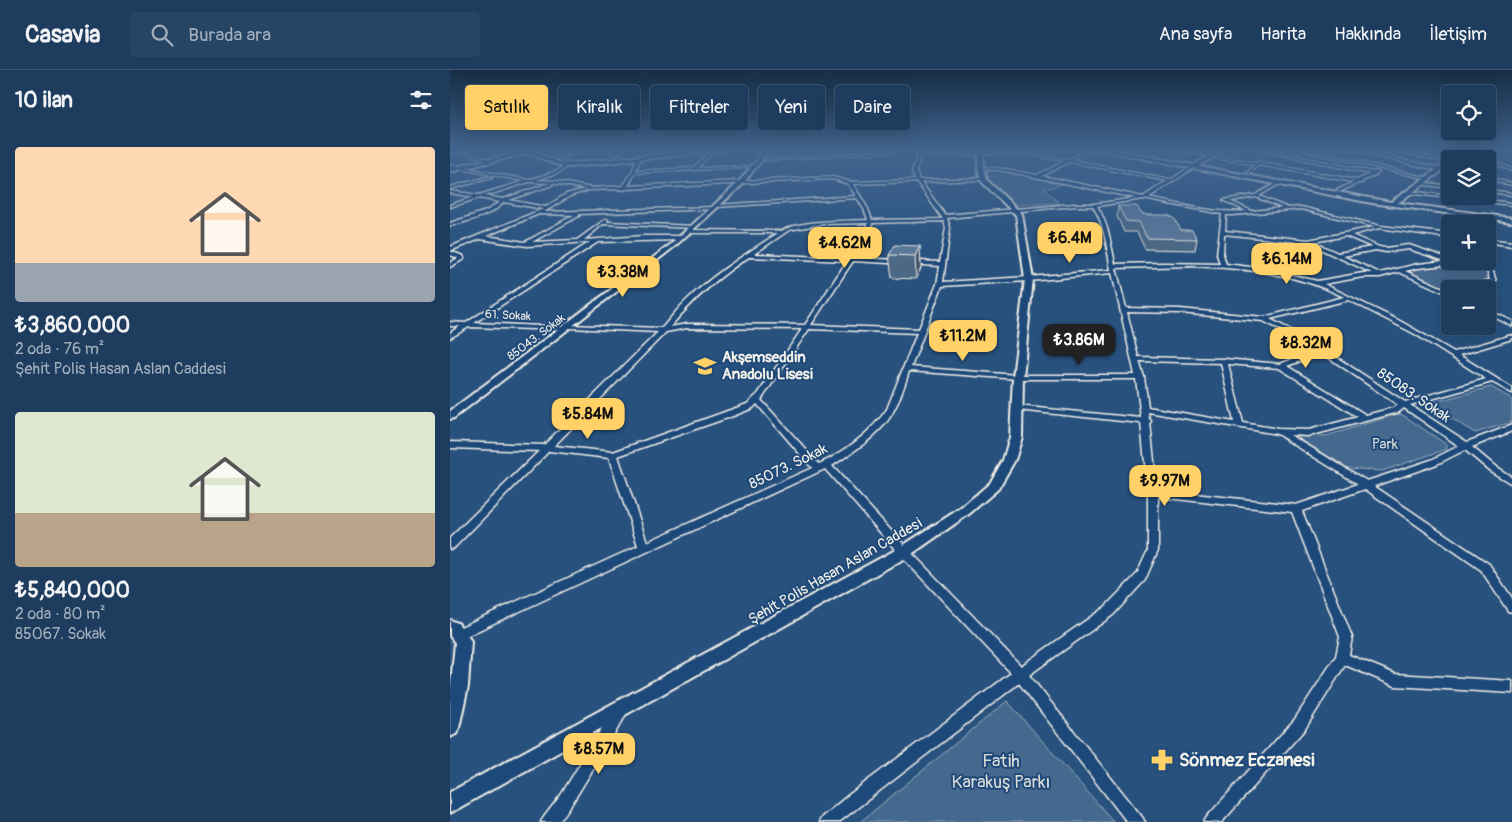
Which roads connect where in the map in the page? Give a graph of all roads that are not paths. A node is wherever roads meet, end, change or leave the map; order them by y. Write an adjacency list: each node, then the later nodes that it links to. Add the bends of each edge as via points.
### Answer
1 (516, 185): 25 (street)
2 (547, 185): 28 (street)
3 (572, 185): 17 (street)
4 (626, 185): 18 (street)
5 (715, 185): 18 (street)
6 (739, 185): 33 (street, 85043. Sokak)
7 (851, 185): 26 (street)
8 (921, 185): 43 (street)
9 (990, 185): 35 (street, via 992,191)
10 (1082, 185): 27 (street)
11 (1164, 185): 27 (street)
12 (1274, 185): 24 (street)
13 (1290, 185): 29 (main road)
14 (1308, 185): 19 (main road)
15 (1353, 185): 19 (street)
16 (1417, 185): 21 (main road)
17 (592, 189): 18 (street); 34 (street, via 568,195)
18 (624, 189)
19 (1339, 191): 29 (main road)
20 (450, 192): 25 (street)
21 (1408, 192): 29 (main road); 30 (street)
22 (1496, 192): 23 (street)
23 (1512, 194)
24 (1256, 196): 36 (street); 39 (street, via 1225,200)
25 (479, 197): 28 (street); 32 (street)
26 (859, 197): 33 (street); 46 (street)
27 (1144, 198): 31 (street); 41 (street)
28 (503, 201): 34 (street); 45 (street, via 494,208)
29 (1394, 203): 44 (main road)
30 (1512, 204)
31 (1094, 205): 35 (street); 74 (street, via 1108,240)
32 (450, 206)
33 (716, 207): 38 (street); 50 (street, 85043. Sokak)
34 (546, 208): 37 (street)
35 (1016, 210): 43 (street); 77 (street, Şehit Polis Hasan Aslan Caddesi)
36 (1289, 210): 39 (street); 49 (street, via 1301,208)
37 (540, 212): 40 (street); 55 (street)
38 (617, 212): 40 (street); 47 (street)
39 (1252, 212): 41 (street)
40 (580, 213): 61 (street)
41 (1224, 213): 52 (street)
42 (450, 217): 45 (street)
43 (945, 218): 46 (street); 71 (street, 85073. Sokak, via 948,228)
44 (1512, 218)
45 (462, 220): 48 (street)
46 (871, 221): 51 (street, via 823,223); 69 (street)
47 (603, 223): 50 (street); 58 (street)
48 (450, 225)
49 (1381, 227): 53 (street); 54 (street)
50 (691, 229): 51 (street); 56 (street, 85043. Sokak)
51 (781, 232): 66 (street)
52 (1222, 232): 59 (street); 73 (street, via 1220,254)
53 (1346, 234): 59 (street); 63 (street)
54 (1441, 235)
55 (480, 237): 61 (street); 64 (street)
56 (680, 238): 57 (street); 88 (street, 85043. Sokak)
57 (597, 241): 58 (street); 87 (street)
58 (579, 242): 61 (street)
59 (1308, 242): 67 (street)
60 (1496, 242): 62 (street)
61 (524, 244)
62 (1512, 244)
63 (1375, 248): 67 (street); 68 (street, via 1409,247)
64 (450, 249)
65 (450, 253): 72 (street, via 461,257 461,260)
66 (747, 255): 69 (street); 90 (street, via 689,301)
67 (1338, 255): 76 (street)
68 (1441, 258)
69 (851, 260): 71 (street); 89 (street)
70 (1441, 263): 75 (street)
71 (943, 264): 79 (street, 85073. Sokak)
72 (450, 265)
73 (1223, 265): 74 (street, via 1184,263); 78 (street, via 1266,270)
74 (1113, 268): 77 (street); 82 (street)
75 (1399, 270): 76 (street); 80 (street)
76 (1380, 275): 78 (street)
77 (1029, 279): 79 (street); 100 (street, Şehit Polis Hasan Aslan Caddesi)
78 (1318, 283): 81 (street)
79 (940, 284): 91 (street, 85073. Sokak)
80 (1441, 288)
81 (1350, 298): 84 (street); 95 (street)
82 (1123, 310): 84 (street, 85083. Sokak, via 1180,311); 96 (street)
83 (1496, 316): 86 (street)
84 (1264, 319): 94 (street, 85083. Sokak)
85 (450, 324): 87 (street, 61. Sokak)
86 (1512, 324)
87 (467, 325): 88 (street, 61. Sokak); 92 (street)
88 (567, 327): 90 (street, 61. Sokak); 108 (street, 85043. Sokak)
89 (808, 327): 90 (street, 61. Sokak, via 687,326); 91 (street, 61. Sokak); 104 (street)
90 (664, 330): 116 (street)
91 (921, 332): 99 (street, 85073. Sokak)
92 (450, 336)
93 (1512, 337): 95 (street)
94 (1322, 351): 98 (street); 105 (street, 85083. Sokak)
95 (1454, 354): 102 (street)
96 (1135, 359): 97 (street); 101 (street)
97 (1224, 361): 98 (street); 111 (street)
98 (1281, 366): 109 (street)
99 (906, 370): 100 (street); 118 (street, 85073. Sokak, via 883,423)
100 (1018, 376): 101 (street); 106 (street, Şehit Polis Hasan Aslan Caddesi)
101 (1140, 377): 107 (street)
102 (1493, 380): 103 (street); 105 (street)
103 (1512, 391)
104 (756, 400): 117 (street, via 730,414); 118 (street)
105 (1403, 405): 109 (street); 115 (street, 85083. Sokak)
106 (1017, 408): 110 (street); 125 (street, Şehit Polis Hasan Aslan Caddesi, via 1016,437 1009,460 994,486 966,511)
107 (1145, 409): 110 (street); 111 (street)
108 (450, 416)
109 (1365, 418): 113 (street, via 1309,433)
110 (1147, 421): 121 (street)
111 (1239, 424): 113 (street)
112 (1512, 428): 115 (street)
113 (1278, 432): 120 (street)
114 (450, 445): 116 (street)
115 (1466, 446): 119 (street, 85083. Sokak); 120 (street, via 1434,462)
116 (548, 448): 117 (street); 123 (street)
117 (613, 455): 124 (street)
118 (822, 467): 124 (street, 85073. Sokak); 125 (street)
119 (1512, 481)
120 (1366, 485): 122 (street); 126 (street, via 1485,567)
121 (1153, 493): 122 (street); 130 (street, via 1153,550 1141,577 1109,611)
122 (1296, 509): 129 (street, via 1346,637)
123 (450, 544)
124 (644, 548): 128 (street, 85073. Sokak)
125 (904, 552): 130 (street); 132 (street, Şehit Polis Hasan Aslan Caddesi)
126 (1508, 597): 127 (street)
127 (1512, 607)
128 (454, 631): 133 (street, via 463,642 460,686)
129 (1342, 658): 131 (street, via 1395,680); 138 (street, via 1300,724)
130 (1020, 674): 136 (street); 137 (street)
131 (1512, 687)
132 (621, 709): 134 (street, Şehit Polis Hasan Aslan Caddesi); 135 (street, via 566,800)
133 (450, 728)
134 (450, 803)
135 (549, 822)
136 (827, 822)
137 (1137, 822)
138 (1212, 822)

